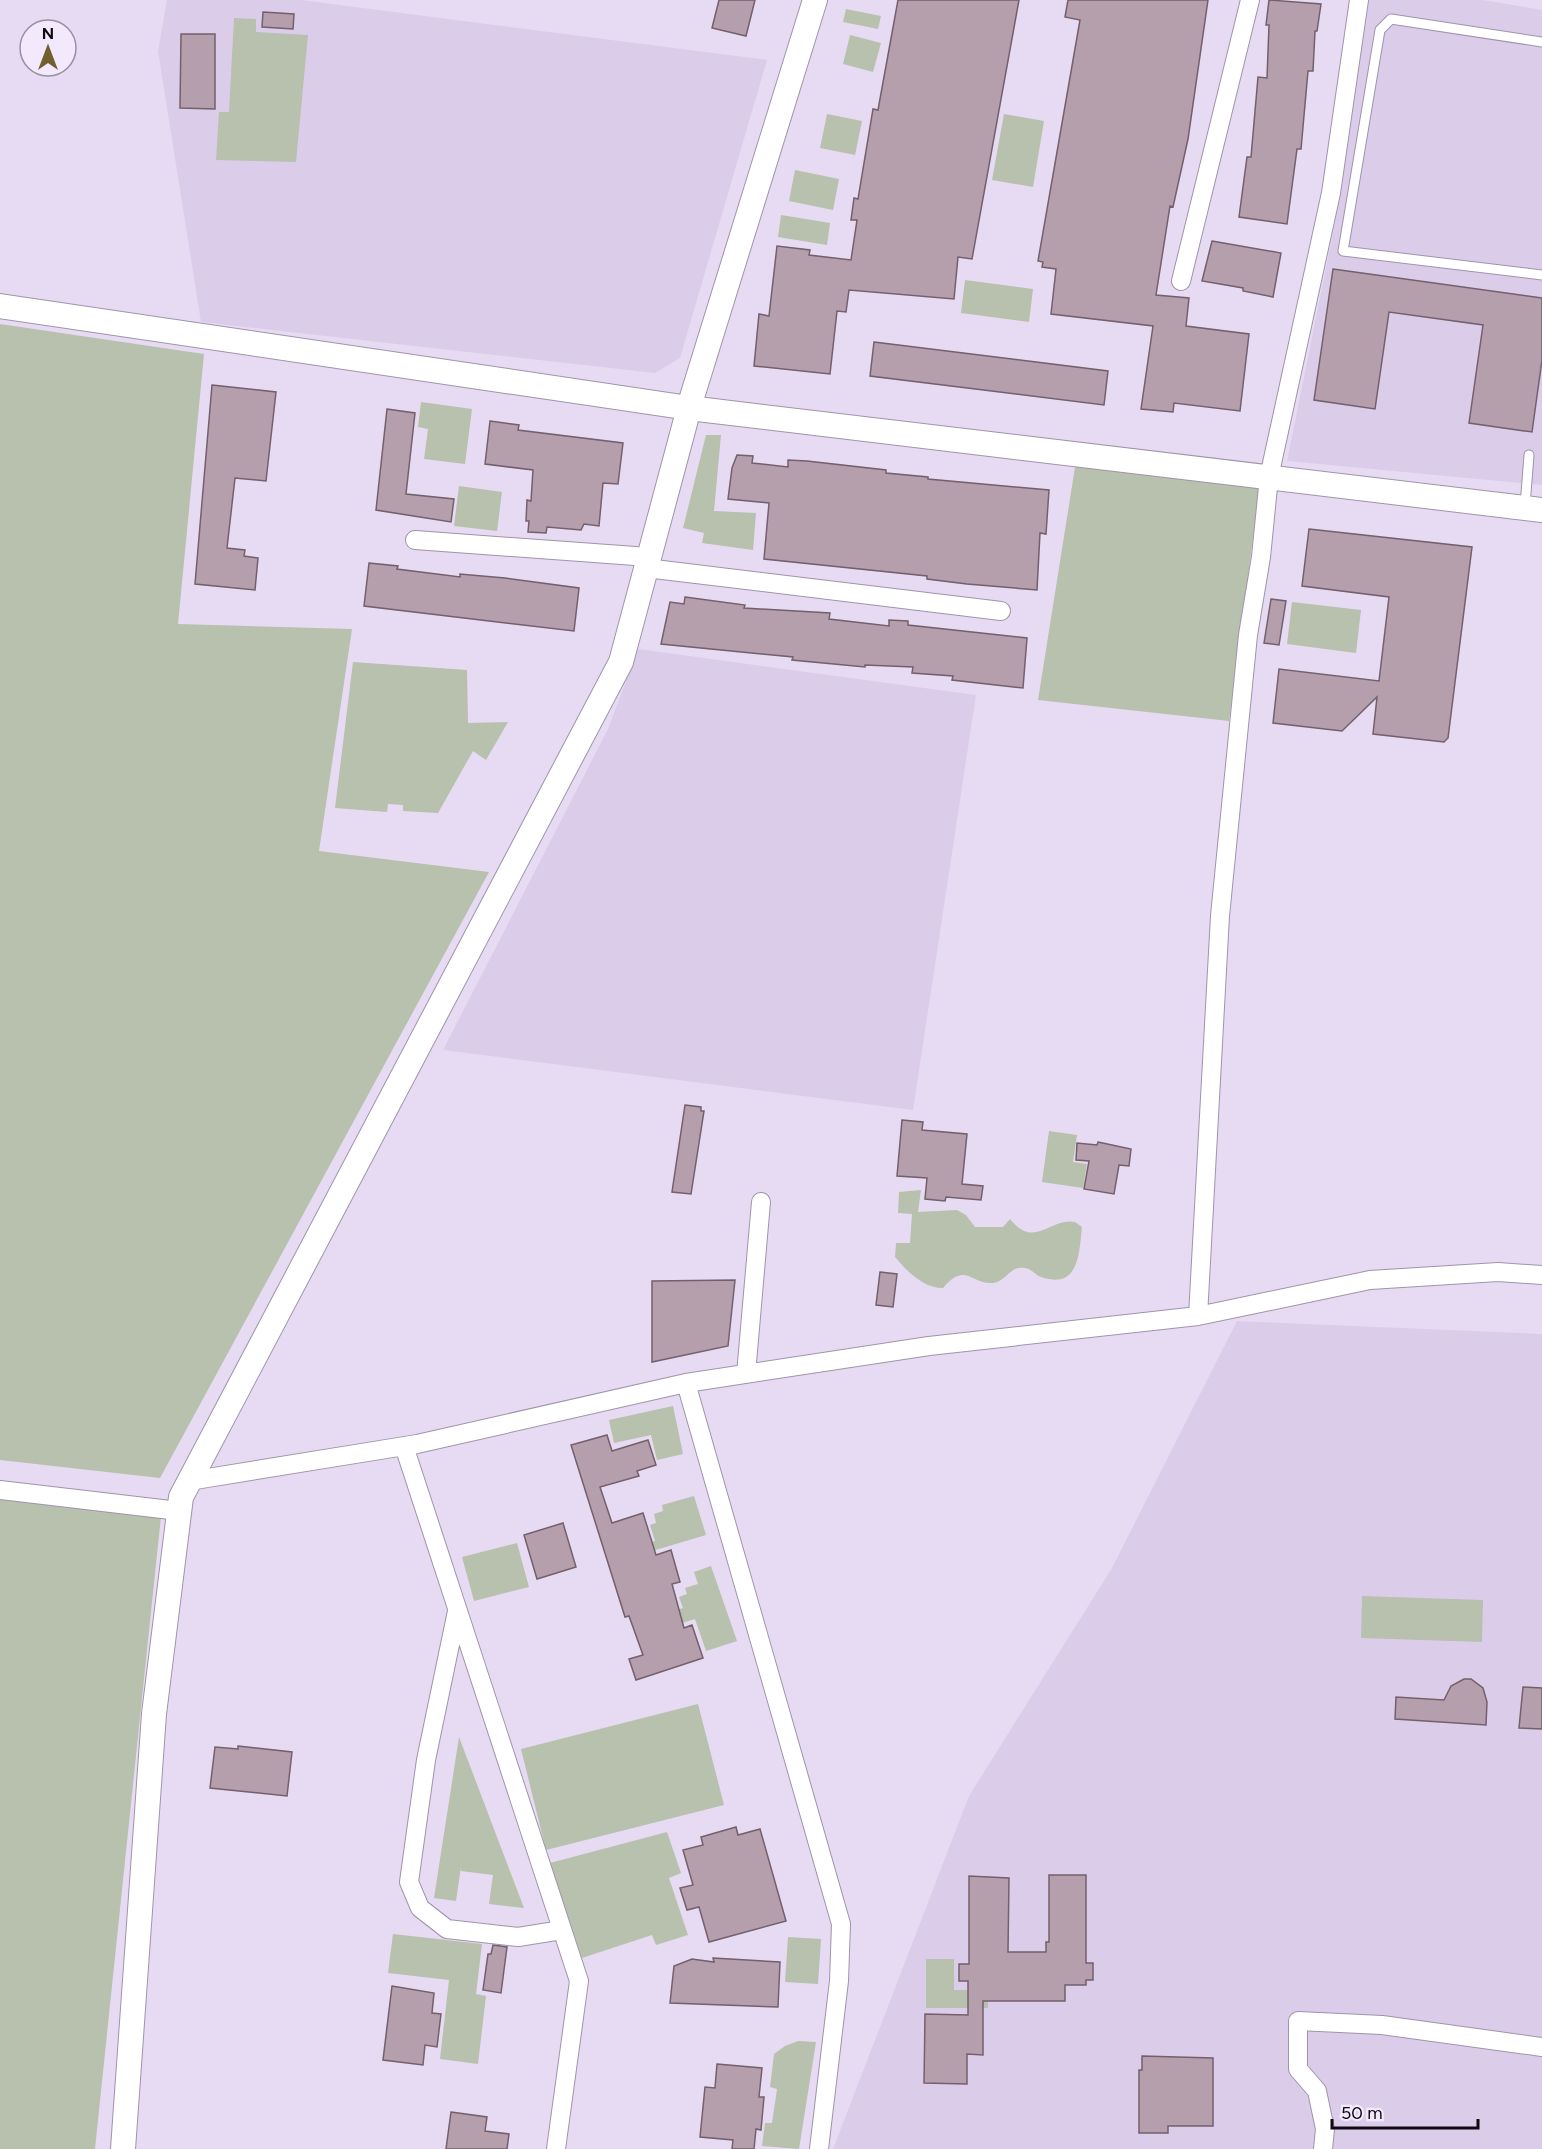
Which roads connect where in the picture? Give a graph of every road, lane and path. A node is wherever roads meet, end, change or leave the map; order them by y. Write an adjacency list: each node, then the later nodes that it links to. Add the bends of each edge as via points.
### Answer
1 (815, 0): 8 (street)
2 (1250, 0): 6 (street)
3 (1359, 0): 10 (street, via 1331,194)
4 (1542, 42): 5 (lane, via 1390,19 1380,30 1343,251)
5 (1542, 275)
6 (1181, 281)
7 (0, 306): 8 (street)
8 (689, 408): 10 (street); 13 (street)
9 (1529, 455): 11 (lane)
10 (1269, 477): 11 (street); 17 (street, via 1248,634 1220,916)
11 (1533, 509)
12 (415, 540): 13 (street)
13 (648, 562): 14 (street); 21 (street, via 616,672)
14 (1001, 611)
15 (761, 1202): 18 (street)
16 (1542, 1275): 17 (street, via 1498,1272 1370,1280)
17 (1198, 1316): 18 (street, via 928,1346)
18 (746, 1374): 19 (street)
19 (686, 1383): 20 (street); 29 (street, via 842,1924)
20 (404, 1446): 21 (street); 24 (street)
21 (189, 1481): 23 (street)
22 (0, 1490): 23 (street)
23 (179, 1511): 27 (street, via 154,1714)
24 (457, 1609): 25 (street); 25 (street, via 426,1760 410,1882 420,1908 447,1929 518,1937)
25 (562, 1930): 28 (street, via 579,1981)
26 (1542, 2047): 30 (street, via 1383,2025 1298,2021 1298,2069 1317,2091 1324,2129)
27 (123, 2149)
28 (556, 2149)
29 (819, 2149)
30 (1323, 2149)

